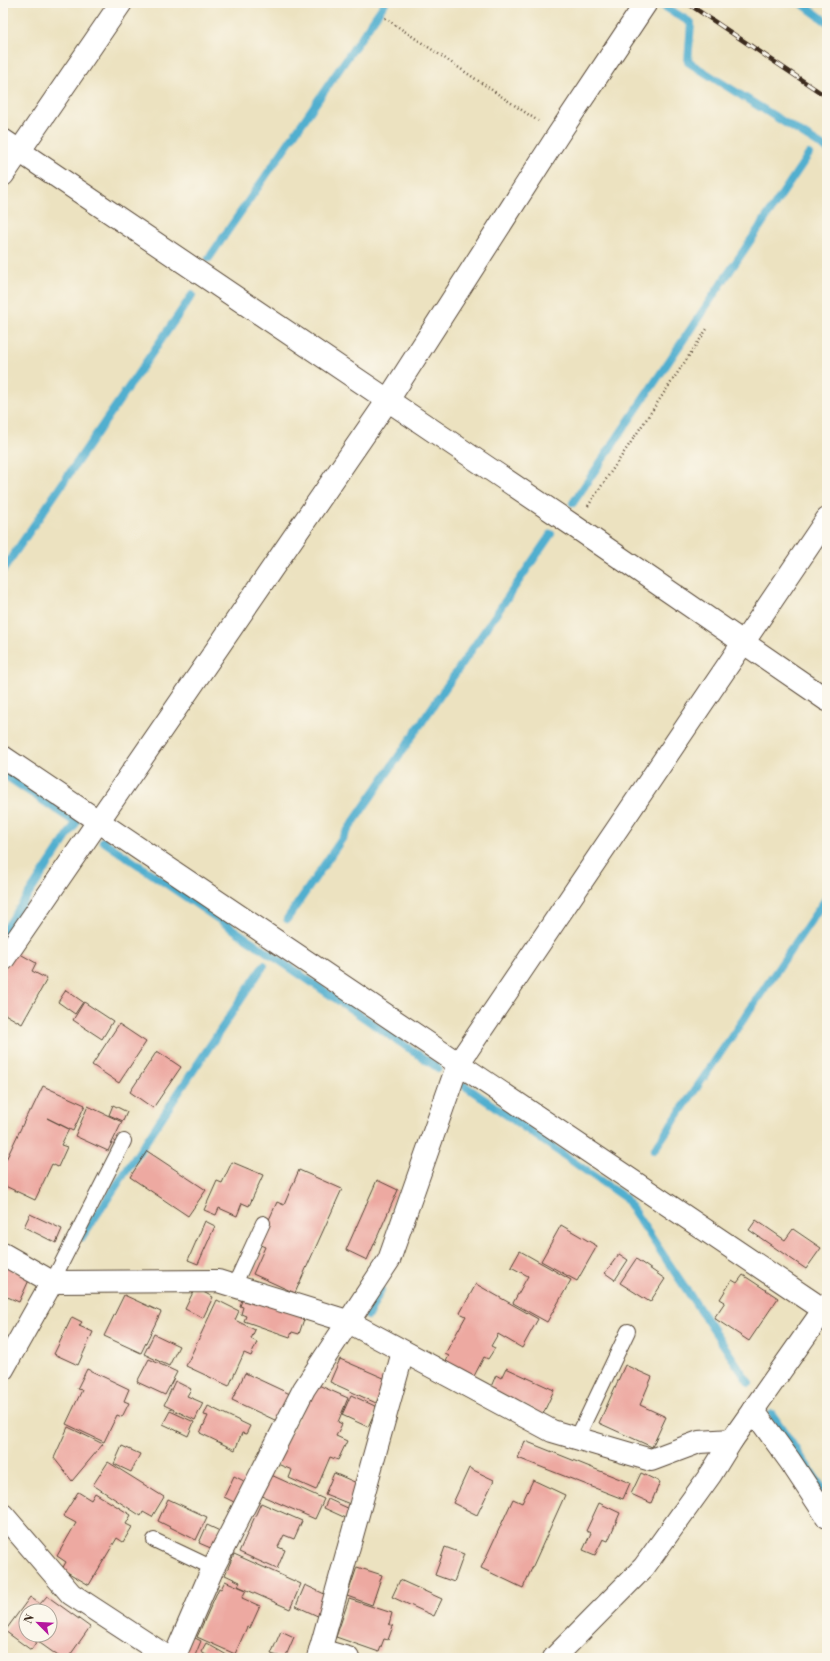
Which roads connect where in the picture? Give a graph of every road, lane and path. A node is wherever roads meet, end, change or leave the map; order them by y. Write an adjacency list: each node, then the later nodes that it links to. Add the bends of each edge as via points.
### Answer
1 (121, 3): 5 (street)
2 (646, 3): 4 (street)
3 (384, 18): 4 (path)
4 (558, 135): 8 (street)
5 (11, 146): 6 (street); 8 (street)
6 (3, 176)
7 (707, 329): 10 (path)
8 (388, 400): 10 (street); 14 (street)
9 (827, 519): 11 (street)
10 (574, 526): 11 (street)
11 (743, 642): 12 (street); 16 (street)
12 (827, 700)
13 (3, 757): 14 (street)
14 (98, 822): 15 (street); 16 (street)
15 (3, 960)
16 (458, 1064): 22 (street); 23 (street, via 389,1260)
17 (124, 1141): 20 (lane)
18 (263, 1223): 21 (lane)
19 (3, 1254): 20 (street)
20 (52, 1282): 21 (street, via 218,1281); 26 (street)
21 (234, 1286): 23 (street)
22 (826, 1309): 27 (street)
23 (347, 1321): 25 (street); 33 (street, via 304,1388)
24 (628, 1332): 28 (lane)
25 (403, 1352): 28 (street, via 552,1431); 34 (street)
26 (3, 1369)
27 (753, 1410): 29 (street); 31 (street)
28 (577, 1438): 29 (street, via 651,1460 699,1442)
29 (732, 1440): 38 (street, via 712,1474 644,1567)
30 (3, 1515): 35 (street, via 71,1594)
31 (827, 1517)
32 (154, 1540): 33 (lane)
33 (213, 1568): 36 (street)
34 (319, 1654): 37 (street)
35 (169, 1658)
36 (174, 1658)
37 (348, 1658)
38 (554, 1658)

